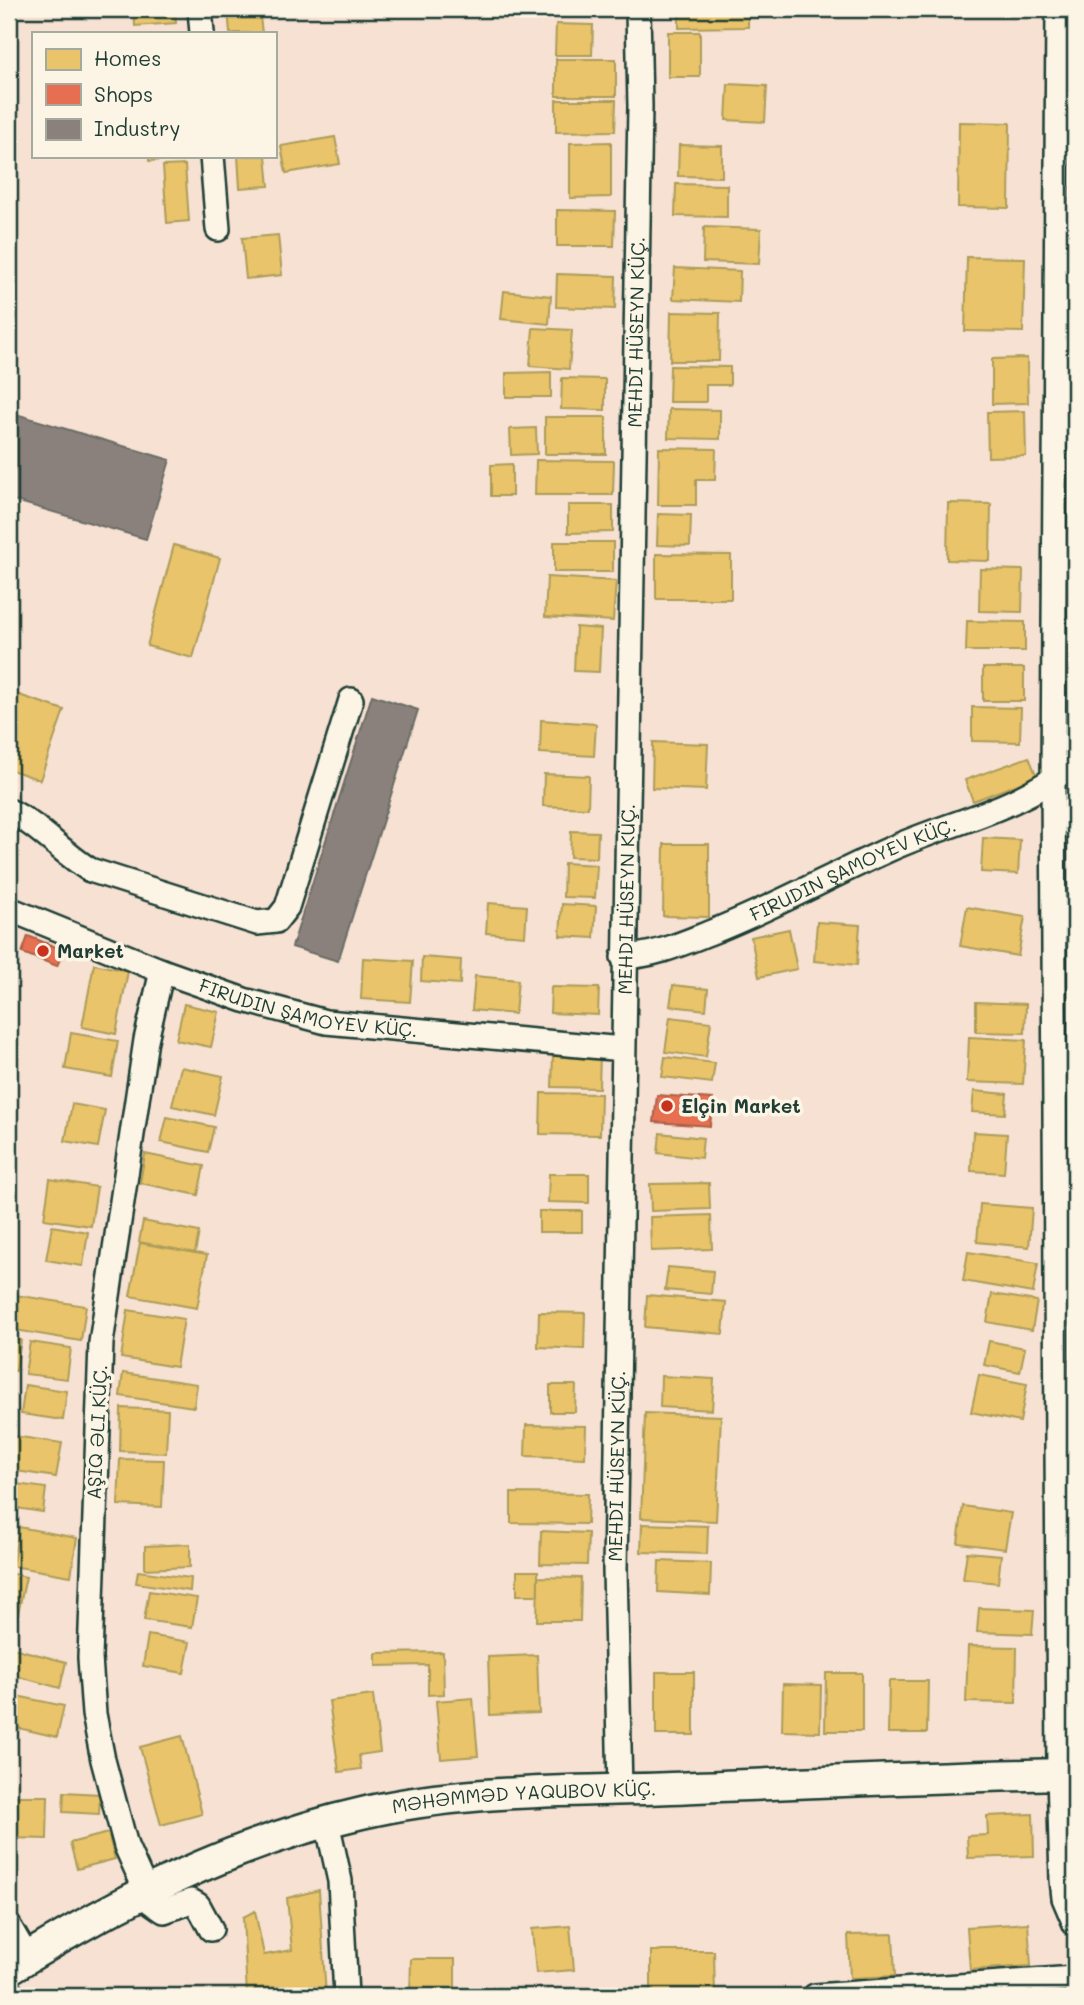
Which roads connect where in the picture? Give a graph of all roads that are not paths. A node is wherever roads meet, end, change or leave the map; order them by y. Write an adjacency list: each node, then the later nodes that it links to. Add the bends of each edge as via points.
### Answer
1 (200, 9): 4 (street)
2 (638, 9): 12 (street, MEHDI HÜSEYN KÜÇ., via 640,106)
3 (1064, 18): 9 (street)
4 (202, 32)
5 (212, 158): 6 (street)
6 (218, 229)
7 (351, 700): 10 (street, via 287,907 276,921 257,923 90,870)
8 (1075, 764): 9 (street, FIRUDIN ŞAMOYEV KÜÇ.)
9 (1053, 781): 12 (street, FIRUDIN ŞAMOYEV KÜÇ., via 1012,805 892,848 746,918 657,954); 15 (street)
10 (9, 811)
11 (9, 909): 13 (street, FIRUDIN ŞAMOYEV KÜÇ.)
12 (623, 957): 14 (street, MEHDI HÜSEYN KÜÇ.)
13 (162, 971): 14 (street, FIRUDIN ŞAMOYEV KÜÇ., via 326,1022); 18 (street, via 148,1029 103,1332 91,1564 94,1714 127,1846)
14 (623, 1049): 16 (street, MEHDI HÜSEYN KÜÇ., via 615,1569)
15 (1067, 1774): 16 (main road, MƏHƏMMƏD YAQUBOV KÜÇ.); 19 (street, via 1062,1880)
16 (620, 1790): 17 (main road, MƏHƏMMƏD YAQUBOV KÜÇ., via 437,1798)
17 (327, 1822): 18 (main road, MƏHƏMMƏD YAQUBOV KÜÇ.); 26 (street, via 340,1881)
18 (145, 1889): 21 (street, via 151,1902 164,1911 182,1902 198,1905); 22 (main road, MƏHƏMMƏD YAQUBOV KÜÇ.)
19 (1075, 1924)
20 (9, 1926): 22 (street)
21 (211, 1930)
22 (18, 1963)
23 (1075, 1978): 27 (street)
24 (9, 1990): 25 (street)
25 (12, 1996)
26 (346, 1996)
27 (815, 1996)

